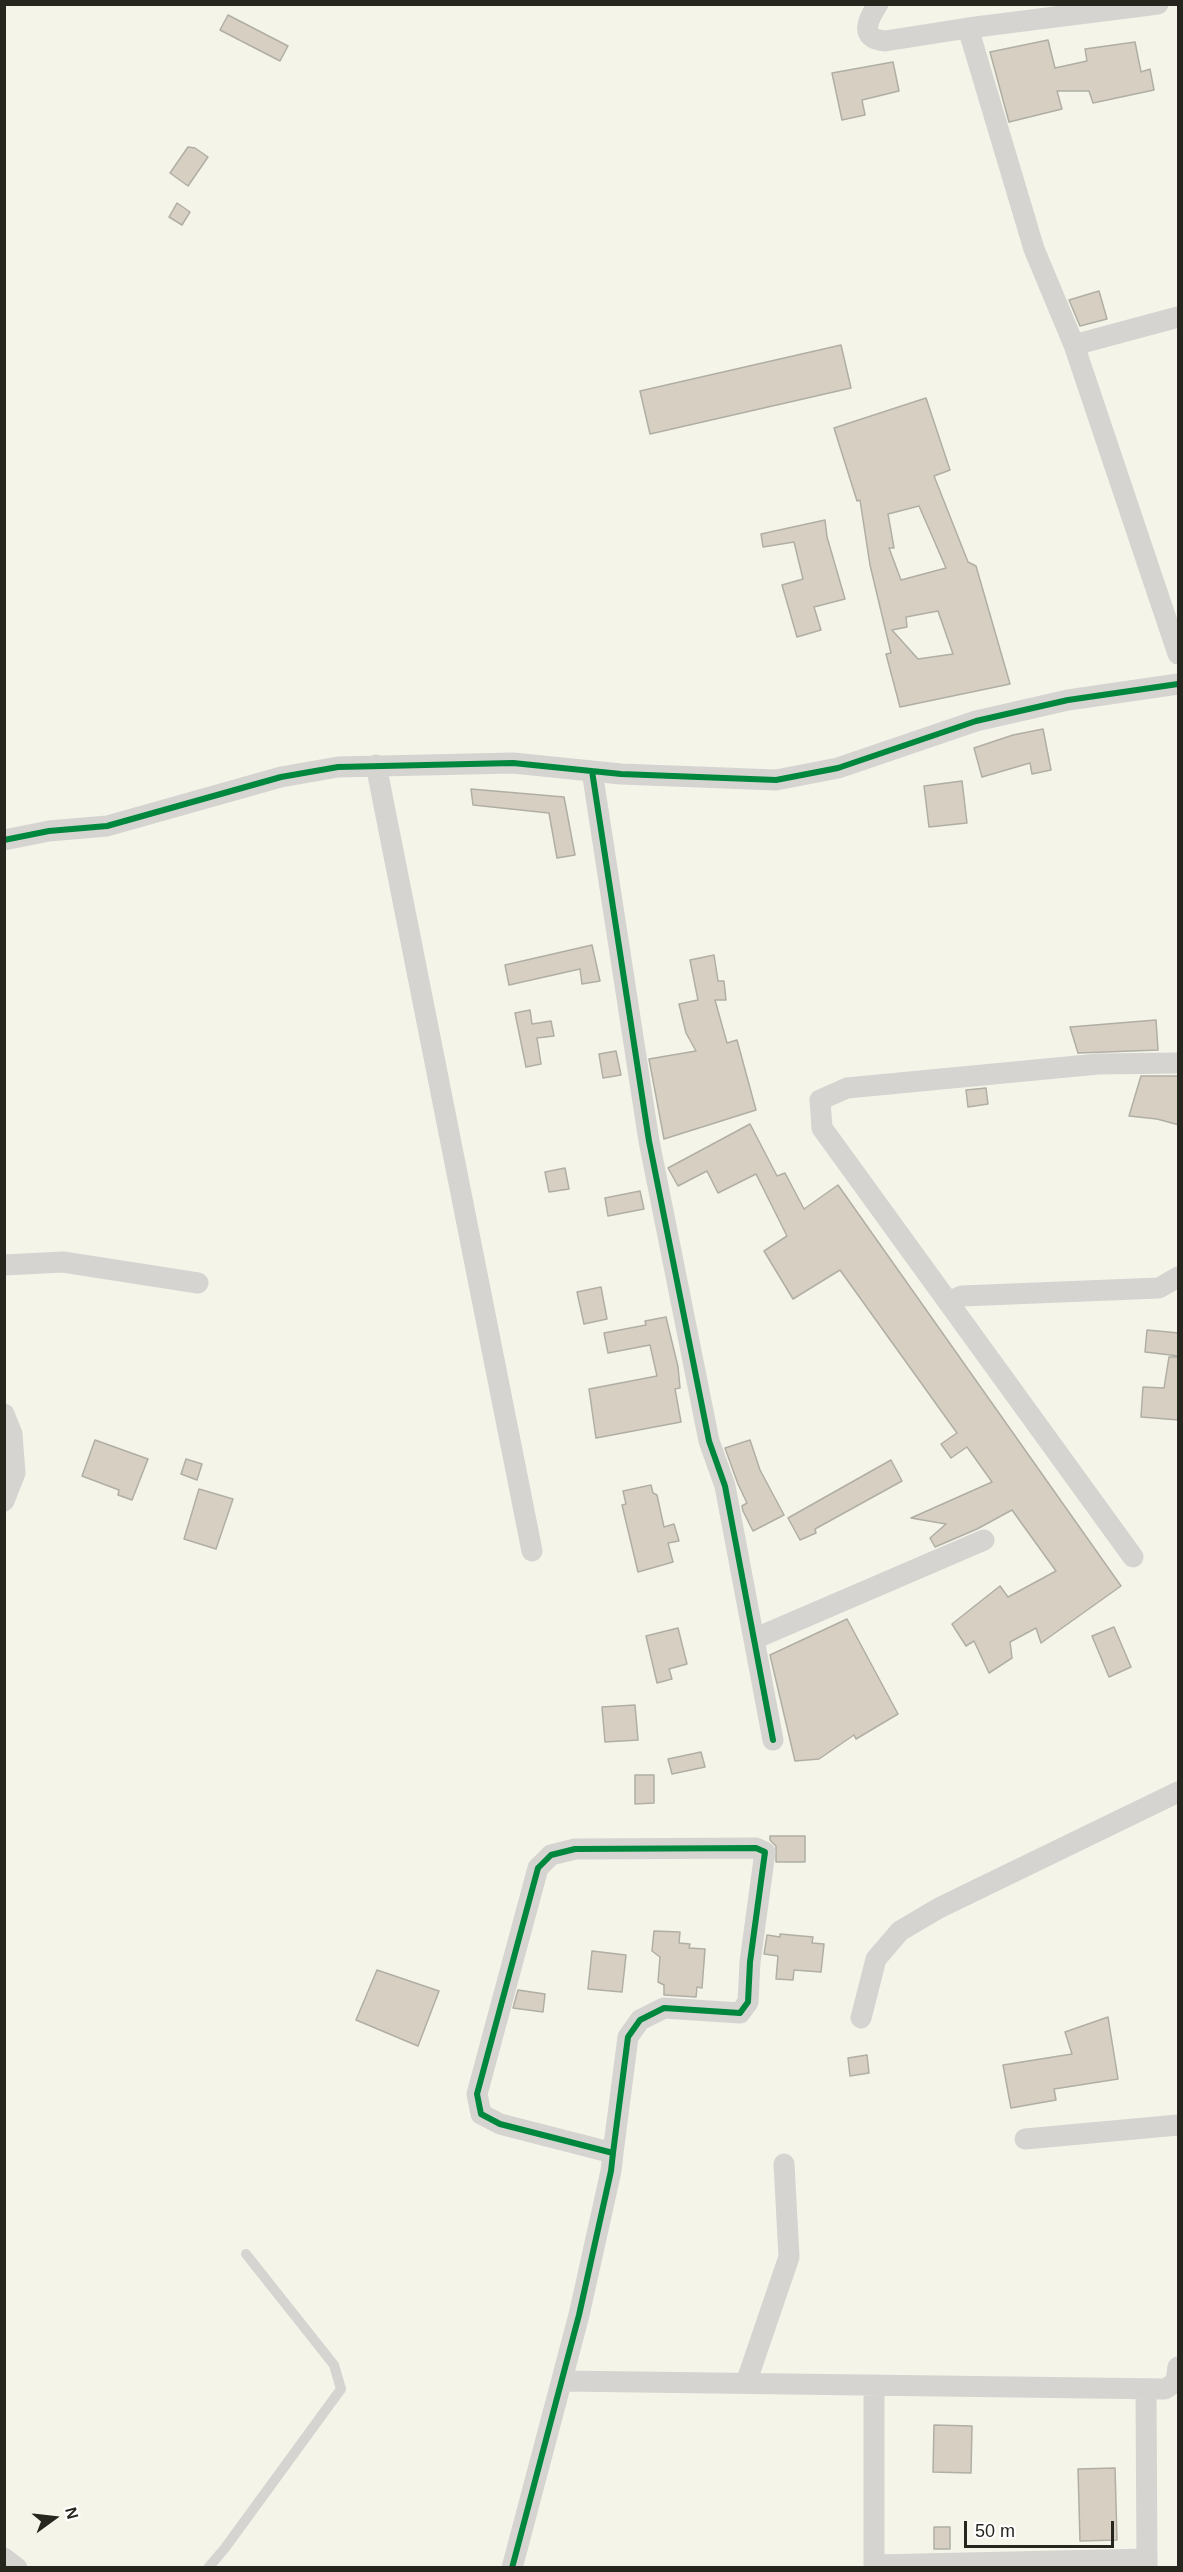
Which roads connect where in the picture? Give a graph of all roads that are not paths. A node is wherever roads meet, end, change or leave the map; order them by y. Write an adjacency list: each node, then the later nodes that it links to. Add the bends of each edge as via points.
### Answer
1 (878, 4): 3 (street, via 867,28 877,41)
2 (1158, 4): 3 (street)
3 (968, 28): 5 (street, via 1034,249)
4 (1179, 317): 5 (street)
5 (1074, 345): 6 (street)
6 (1179, 654)
7 (1179, 684): 9 (street, via 1068,700 976,721 838,768 776,780)
8 (376, 765): 9 (street, via 513,763); 10 (street, via 281,777 107,826); 19 (street)
9 (592, 771): 21 (street, via 649,1141 710,1441 725,1486)
10 (4, 840)
11 (1179, 1063): 15 (street, via 1098,1064 847,1088 820,1100 822,1128)
12 (4, 1265): 14 (street, via 63,1262)
13 (1179, 1277): 15 (street, via 1159,1288 962,1296)
14 (198, 1283)
15 (948, 1302): 20 (street)
16 (4, 1414): 17 (street, via 12,1434 15,1473)
17 (4, 1500)
18 (984, 1540): 21 (street)
19 (532, 1551)
20 (1133, 1557)
21 (754, 1639): 22 (street)
22 (773, 1740)
23 (1179, 1792): 24 (street, via 939,1908 900,1931 876,1959)
24 (861, 2018)
25 (1179, 2124): 26 (street)
26 (1025, 2139)
27 (613, 2152): 27 (street, via 500,2124 481,2114 477,2094 538,1868 551,1854 575,1849 756,1848 765,1852 748,2002 740,2013 664,2008 640,2020 628,2037); 31 (street)
28 (784, 2163): 32 (street, via 789,2257)
29 (246, 2254): 39 (lane, via 334,2365 341,2389)
30 (1179, 2367): 34 (street, via 1176,2382 1171,2386)
31 (562, 2381): 32 (street); 40 (street)
32 (746, 2383): 33 (street)
33 (874, 2385): 34 (street); 37 (street)
34 (1146, 2389): 36 (street)
35 (4, 2558): 38 (street)
36 (1147, 2563): 37 (street)
37 (874, 2566)
38 (17, 2568)
39 (208, 2568)
40 (512, 2568)

